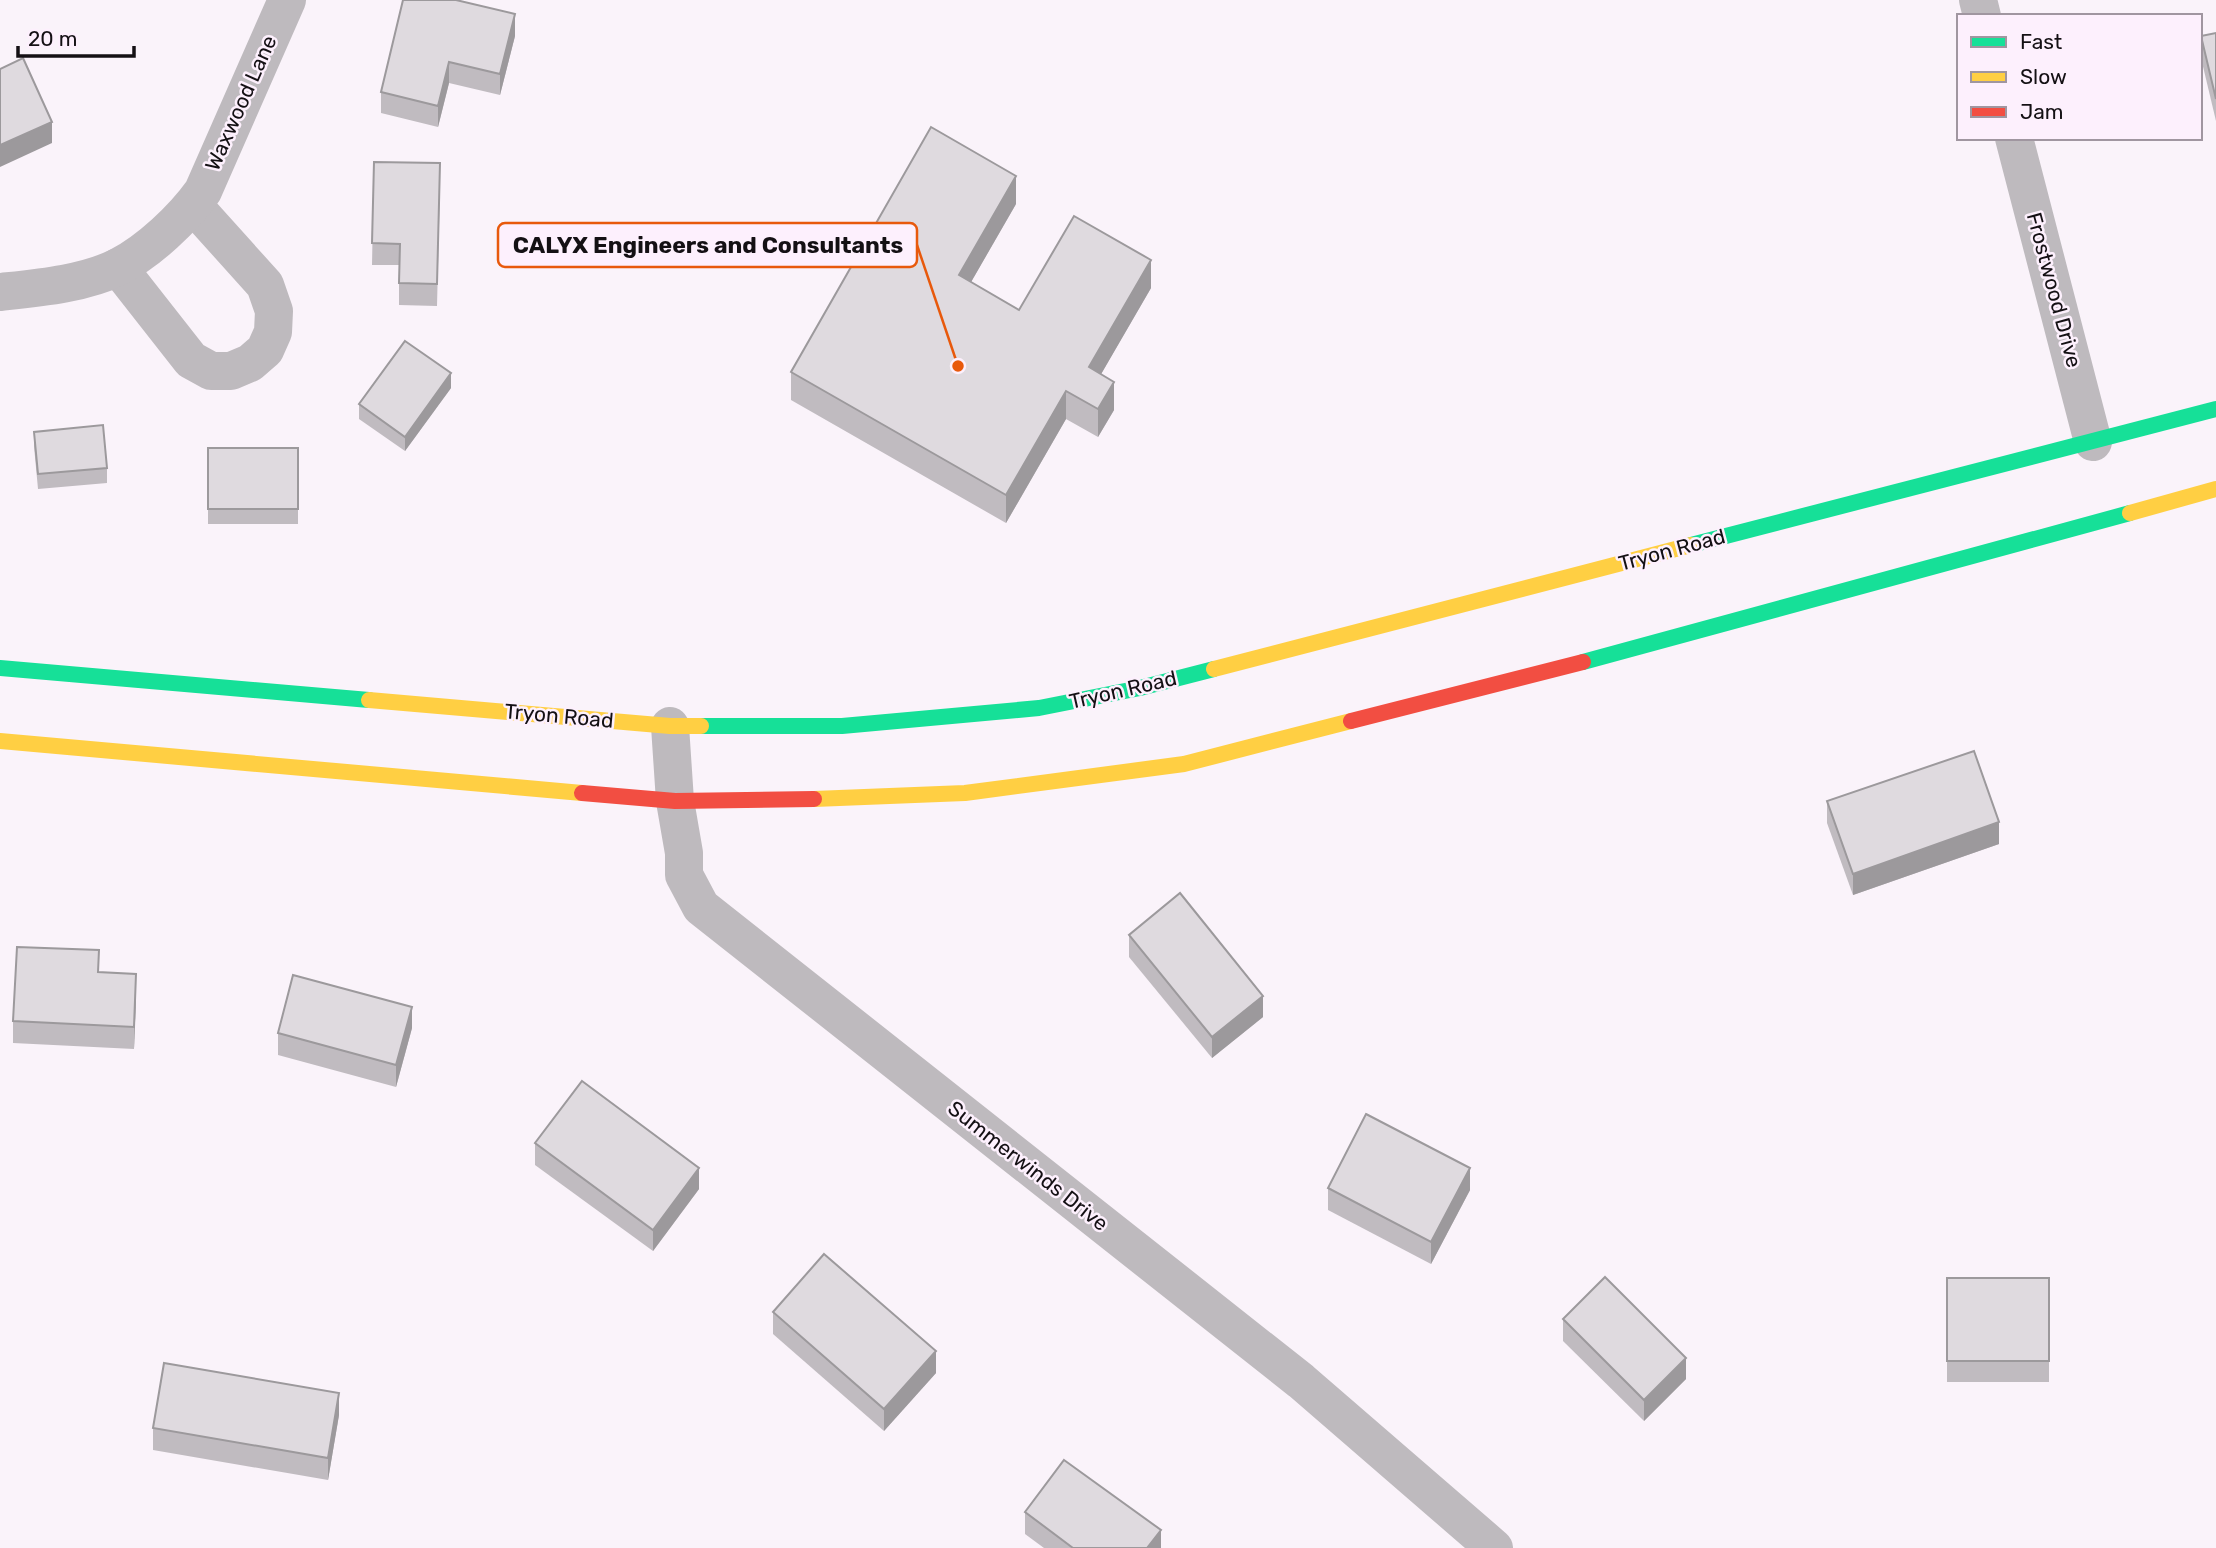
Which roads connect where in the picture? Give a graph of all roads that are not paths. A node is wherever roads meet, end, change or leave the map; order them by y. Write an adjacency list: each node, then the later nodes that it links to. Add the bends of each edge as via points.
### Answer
1 (287, 0): 3 (street, Waxwood Lane)
2 (2015, 140): 7 (street, Frostwood Drive)
3 (193, 205): 4 (street, Waxwood Lane, via 164,235); 4 (street, via 265,285 274,311 273,332 265,350 250,363 231,371 211,371 191,360)
4 (118, 267): 5 (street, Waxwood Lane, via 39,288)
5 (0, 292)
6 (2216, 409): 7 (main road, Tryon Road)
7 (2093, 442): 10 (main road, Tryon Road, via 1167,681 1052,706 842,726)
8 (2216, 489): 12 (main road, via 1672,639 1184,764 965,793)
9 (0, 668): 10 (main road, Tryon Road)
10 (670, 726): 12 (street, Summerwinds Drive)
11 (0, 741): 12 (main road)
12 (675, 801): 13 (street, Summerwinds Drive, via 684,875 701,907 1301,1381)
13 (1494, 1548)

